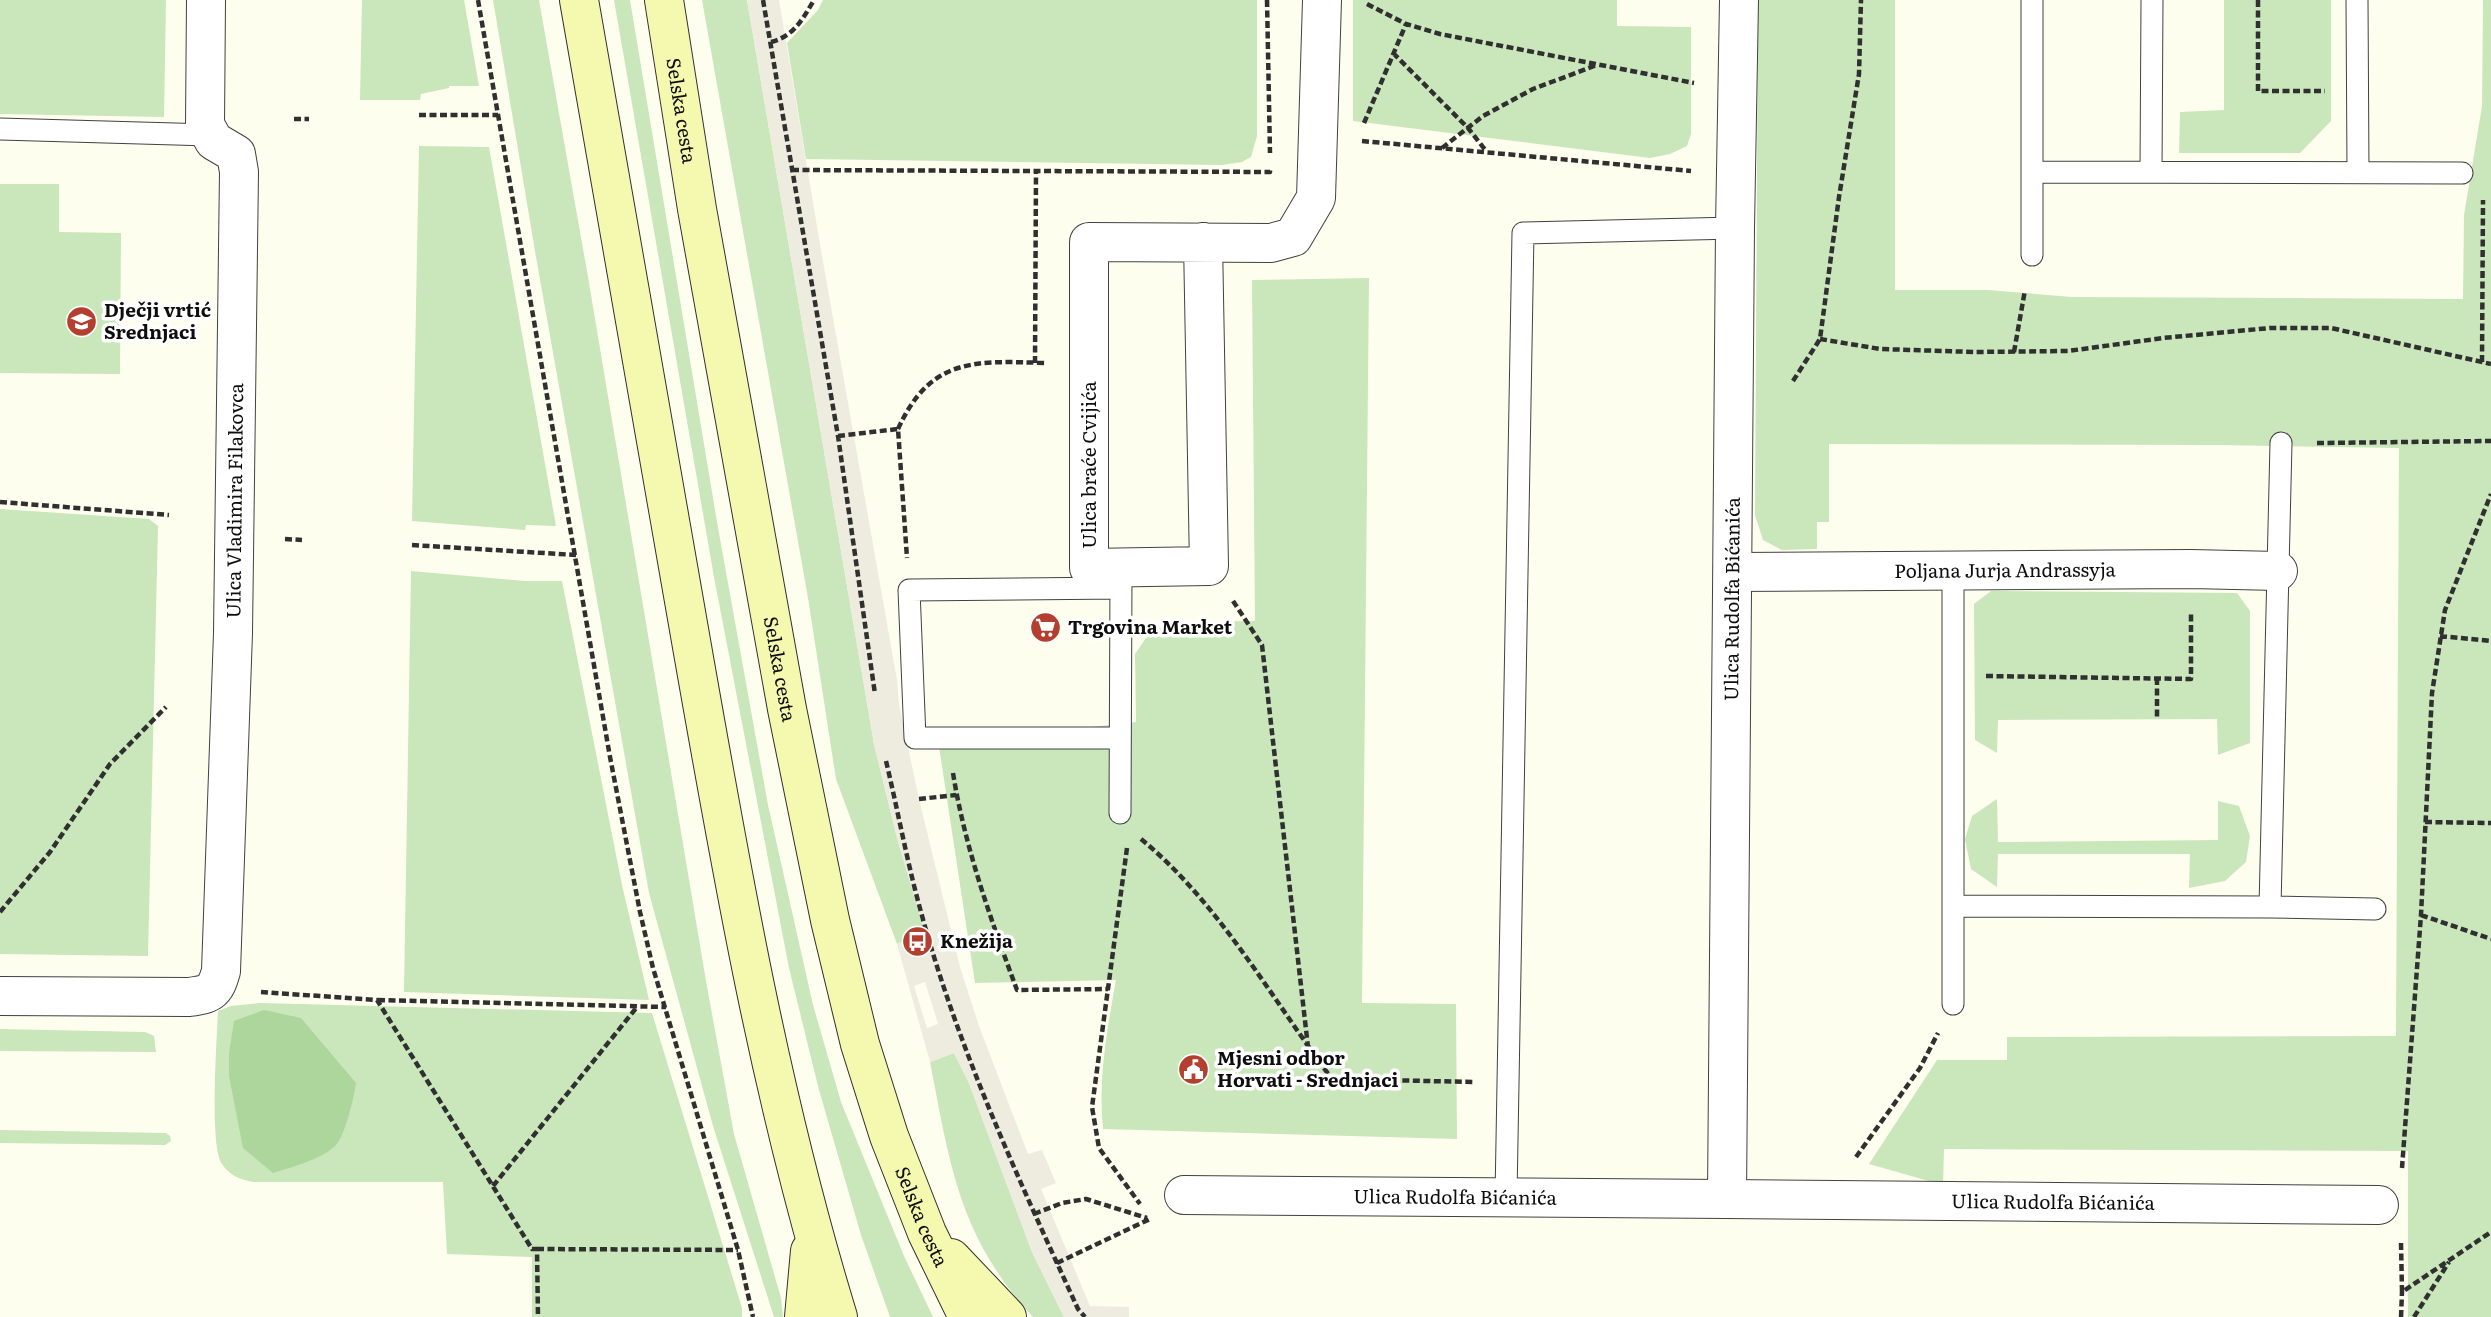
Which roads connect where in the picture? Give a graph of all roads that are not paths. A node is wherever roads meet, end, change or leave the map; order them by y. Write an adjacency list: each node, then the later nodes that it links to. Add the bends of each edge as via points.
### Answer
1 (206, 0): 10 (street, via 204,115)
2 (579, 0): 34 (main road, via 750,962)
3 (664, 0): 35 (main road, Selska cesta, via 775,642 830,920 860,1044 889,1136)
4 (1322, 0): 16 (street, Ulica braće Cvijića, via 1317,198 1293,237 1271,243)
5 (1739, 0): 15 (street, Ulica Rudolfa Bićanića)
6 (2032, 0): 13 (lane)
7 (2152, 0): 11 (lane)
8 (2357, 0): 12 (lane)
9 (0, 129): 10 (lane)
10 (209, 135): 28 (street, Ulica Vladimira Filakovca, via 236,155 239,172 233,633 220,971 216,986 207,994 189,997)
11 (2151, 172): 12 (lane); 13 (lane)
12 (2358, 172): 14 (lane)
13 (2032, 173): 17 (lane)
14 (2462, 173)
15 (1735, 228): 21 (street, Ulica Rudolfa Bićanića); 31 (lane, via 1523,233)
16 (1202, 242): 22 (street, Ulica braće Cvijića, via 1209,566); 22 (street, Ulica braće Cvijića, via 1089,242 1089,568)
17 (2032, 255)
18 (2281, 443): 20 (lane)
19 (1953, 570): 20 (street, Poljana Jurja Andrassyja); 21 (street, Poljana Jurja Andrassyja); 25 (lane)
20 (2278, 571): 26 (lane)
21 (1734, 572): 32 (street, Ulica Rudolfa Bićanića)
22 (1121, 578): 23 (lane); 23 (lane, via 909,590 915,738)
23 (1120, 738): 24 (lane)
24 (1125, 821)
25 (1953, 906): 26 (lane); 29 (lane)
26 (2270, 907): 27 (lane)
27 (2375, 909)
28 (0, 996)
29 (1953, 1004)
30 (1184, 1195): 31 (street, Ulica Rudolfa Bićanića)
31 (1506, 1197): 32 (street, Ulica Rudolfa Bićanića)
32 (1727, 1199): 33 (street, Ulica Rudolfa Bićanića)
33 (2394, 1204)
34 (811, 1228): 36 (main road); 37 (main road)
35 (928, 1233): 38 (main road, Selska cesta); 39 (main road)
36 (804, 1317)
37 (838, 1317)
38 (968, 1317)
39 (1007, 1317)

